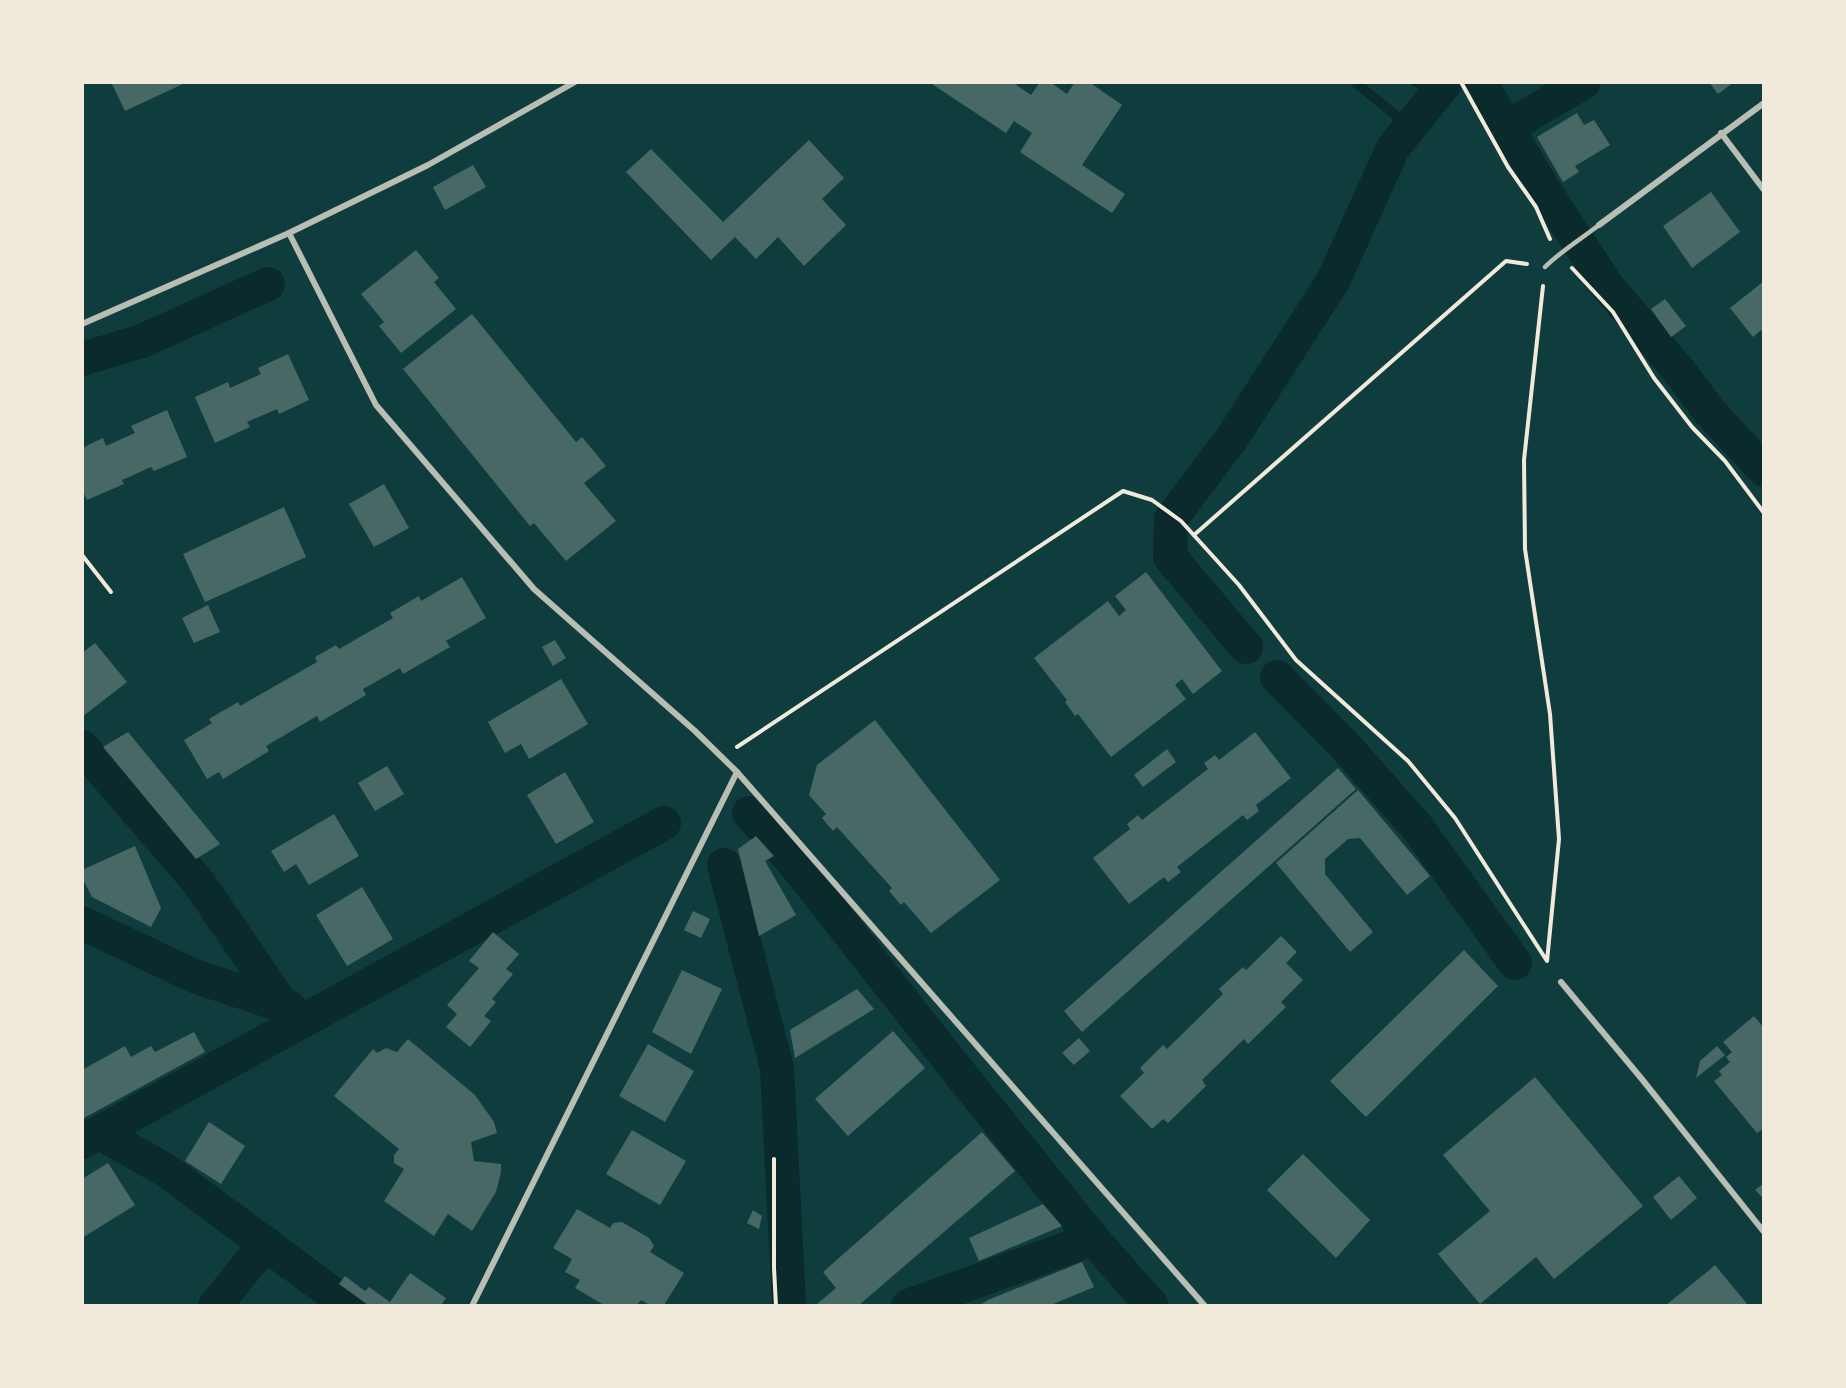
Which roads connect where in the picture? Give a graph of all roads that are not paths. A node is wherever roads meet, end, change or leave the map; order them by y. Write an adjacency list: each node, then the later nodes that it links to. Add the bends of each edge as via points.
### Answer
1 (575, 82): 6 (street, via 428,165)
2 (1764, 103): 3 (street)
3 (1721, 133): 4 (street); 5 (street)
4 (1764, 190)
5 (1599, 225): 7 (lane)
6 (289, 233): 8 (street); 9 (street, via 376,405 534,589 695,730)
7 (1545, 267)
8 (82, 324)
9 (737, 772): 12 (street); 13 (street)
10 (1561, 982): 11 (street)
11 (1764, 1232)
12 (472, 1305)
13 (1205, 1305)

